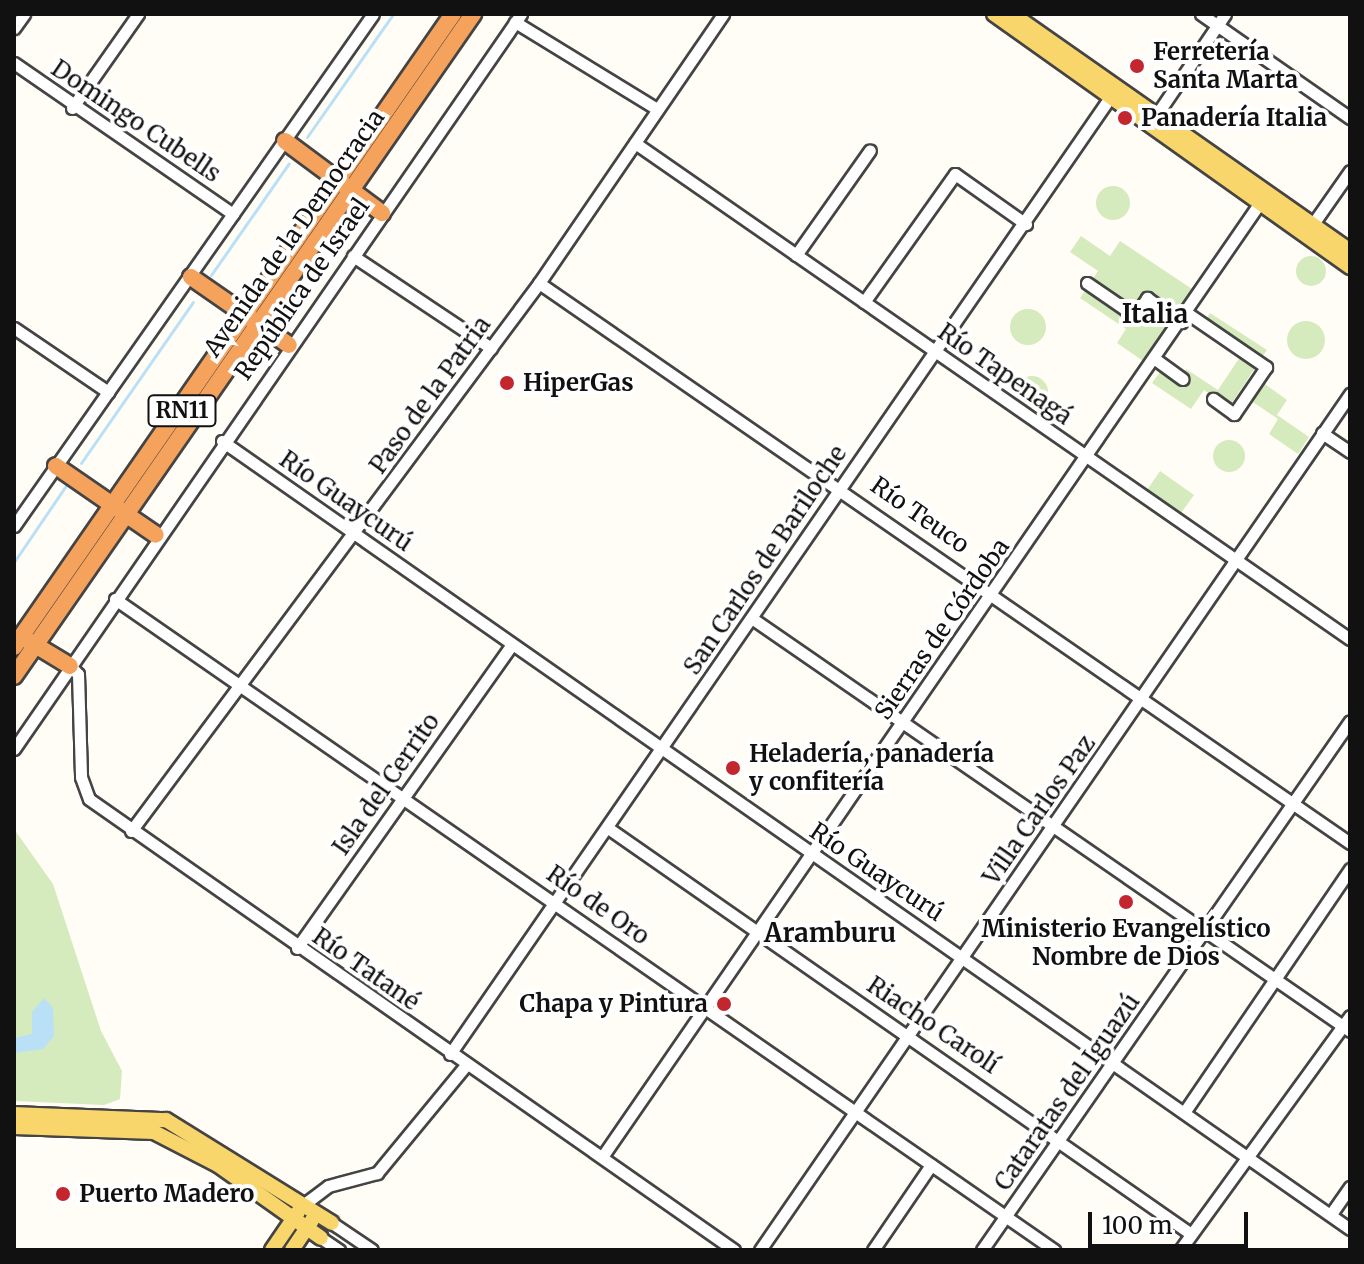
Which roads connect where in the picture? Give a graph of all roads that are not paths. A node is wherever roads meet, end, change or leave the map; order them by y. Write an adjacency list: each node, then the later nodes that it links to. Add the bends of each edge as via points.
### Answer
1 (24, 14): 13 (street)
2 (138, 14): 16 (street)
3 (373, 14): 20 (street)
4 (487, 14): 10 (highway)
5 (723, 14): 17 (street, Paso de la Patria)
6 (994, 14): 15 (main road)
7 (1012, 14): 15 (main road)
8 (1201, 14): 12 (street)
9 (1225, 14): 12 (street)
10 (464, 17): 24 (highway, Avenida de la Democracia / RN11)
11 (518, 18): 17 (street); 26 (street, República de Israel)
12 (1217, 25): 18 (street); 19 (street)
13 (14, 28)
14 (14, 63): 16 (street, Domingo Cubells)
15 (1112, 95): 19 (main road); 28 (street, San Carlos de Bariloche)
16 (72, 108): 27 (street, Domingo Cubells)
17 (657, 109): 21 (street, Paso de la Patria)
18 (1350, 118)
19 (1151, 123): 25 (main road); 29 (main road)
20 (285, 141): 24 (highway); 27 (street)
21 (635, 143): 31 (street, Río Tapenagá); 35 (street, Paso de la Patria)
22 (870, 150): 31 (street)
23 (1350, 171): 29 (street)
24 (346, 186): 26 (highway); 39 (highway, Avenida de la Democracia / RN11)
25 (1259, 204): 29 (main road); 38 (street, Sierras de Córdoba)
26 (382, 213): 32 (street, República de Israel)
27 (233, 214): 34 (street)
28 (1026, 224): 37 (street, via 955,174); 43 (street, San Carlos de Bariloche)
29 (1308, 230): 30 (main road); 33 (main road)
30 (1350, 251)
31 (796, 255): 37 (street, Río Tapenagá)
32 (353, 256): 41 (street, República de Israel); 42 (street)
33 (1350, 267)
34 (191, 277): 39 (highway); 46 (street)
35 (539, 283): 42 (street, Paso de la Patria); 54 (street, Río Teuco)
36 (1087, 283): 38 (street, via 1135,316 1147,298)
37 (864, 302): 43 (street, Río Tapenagá)
38 (1184, 317): 44 (street, Sierras de Córdoba); 48 (street, via 1266,367 1234,414)
39 (253, 319): 41 (highway); 55 (highway, Avenida de la Democracia / RN11)
40 (14, 328): 46 (street)
41 (289, 345): 50 (street, República de Israel)
42 (491, 348): 57 (street, Paso de la Patria)
43 (934, 351): 52 (street, Río Tapenagá); 54 (street, San Carlos de Bariloche)
44 (1155, 359): 45 (street); 52 (street, Sierras de Córdoba)
45 (1183, 379)
46 (108, 392): 53 (street)
47 (1350, 394): 49 (street, Villa Carlos Paz)
48 (1213, 399)
49 (1322, 433): 51 (street); 59 (street, Villa Carlos Paz)
50 (222, 441): 57 (street, Río Guaycurú); 58 (street, República de Israel)
51 (1350, 452)
52 (1088, 459): 59 (street, Río Tapenagá); 60 (street, Sierras de Córdoba)
53 (56, 466): 55 (highway); 56 (street)
54 (840, 486): 60 (street, Río Teuco); 62 (street, San Carlos de Bariloche)
55 (121, 510): 58 (highway); 64 (highway, Avenida de la Democracia / RN11)
56 (14, 526)
57 (355, 534): 65 (street, Río Guaycurú); 68 (street, Paso de la Patria)
58 (156, 535): 61 (street, República de Israel)
59 (1237, 562): 63 (street, Río Tapenagá); 69 (street, Villa Carlos Paz)
60 (994, 594): 69 (street, Río Teuco); 71 (street, Sierras de Córdoba)
61 (115, 599): 66 (street, República de Israel); 68 (street, Río de Oro)
62 (753, 619): 71 (street); 73 (street, San Carlos de Bariloche)
63 (1350, 639)
64 (21, 640): 66 (highway); 67 (highway, Avenida de la Democracia / RN11)
65 (511, 646): 73 (street, Río Guaycurú); 74 (street, Isla del Cerrito)
66 (70, 666): 72 (street, República de Israel); 78 (street, Río Tatané, via 78,674 81,777 89,799)
67 (14, 676)
68 (238, 683): 74 (street, Río de Oro); 78 (street, Paso de la Patria)
69 (1145, 700): 75 (street, Río Teuco); 76 (street, Villa Carlos Paz)
70 (1350, 721): 75 (street, Cataratas del Iguazú)
71 (903, 722): 76 (street); 80 (street, Sierras de Córdoba)
72 (14, 749)
73 (663, 751): 77 (street, San Carlos de Bariloche); 80 (street, Río Guaycurú)
74 (402, 798): 82 (street, Río de Oro); 85 (street, Isla del Cerrito)
75 (1293, 803): 79 (street, Río Teuco); 84 (street, Cataratas del Iguazú)
76 (1052, 827): 84 (street); 86 (street, Villa Carlos Paz)
77 (608, 828): 82 (street, San Carlos de Bariloche); 83 (street, Riacho Carolí)
78 (131, 831): 85 (street, Río Tatané)
79 (1350, 843)
80 (810, 854): 83 (street, Sierras de Córdoba); 86 (street, Río Guaycurú)
81 (1350, 869): 87 (street)
82 (554, 902): 88 (street, Río de Oro); 91 (street, San Carlos de Bariloche)
83 (759, 932): 88 (street, Sierras de Córdoba); 90 (street, Riacho Carolí)
84 (1207, 932): 87 (street); 92 (street, Cataratas del Iguazú)
85 (297, 948): 91 (street, Río Tatané)
86 (963, 958): 90 (street, Villa Carlos Paz); 92 (street, Río Guaycurú)
87 (1274, 978): 89 (street); 94 (street)
88 (705, 1006): 95 (street, Río de Oro); 99 (street, Sierras de Córdoba)
89 (1348, 1024): 100 (street)
90 (909, 1036): 95 (street, Villa Carlos Paz); 98 (street, Riacho Carolí)
91 (450, 1054): 93 (street, Río Tatané)
92 (1116, 1062): 94 (street, Río Guaycurú); 98 (street, Cataratas del Iguazú)
93 (466, 1065): 99 (street, Río Tatané); 103 (street, via 377,1173 328,1186)
94 (1185, 1111): 100 (street, Río Guaycurú)
95 (857, 1112): 101 (street, Río de Oro); 118 (street, Villa Carlos Paz)
96 (14, 1114): 103 (main road, via 166,1120)
97 (14, 1127): 107 (main road, via 154,1132 218,1165)
98 (1061, 1140): 106 (street, Cataratas del Iguazú); 111 (street, Riacho Carolí)
99 (602, 1157): 117 (street, Río Tatané)
100 (1248, 1157): 105 (street, Río Guaycurú); 111 (street)
101 (931, 1165): 106 (street, Río de Oro); 119 (street)
102 (1350, 1187): 105 (street)
103 (303, 1205): 104 (main road); 107 (main road)
104 (317, 1213): 108 (main road); 109 (main road)
105 (1331, 1214): 110 (street, Río Guaycurú)
106 (1006, 1218): 120 (street, Cataratas del Iguazú); 121 (street, Río de Oro)
107 (293, 1219): 109 (main road); 113 (main road)
108 (332, 1223): 116 (street)
109 (307, 1229): 112 (main road); 114 (main road)
110 (1350, 1229)
111 (1191, 1234): 122 (street)
112 (321, 1238): 115 (street)
113 (272, 1250)
114 (292, 1250)
115 (339, 1250)
116 (372, 1250)
117 (734, 1250)
118 (760, 1250)
119 (873, 1250)
120 (982, 1250)
121 (1054, 1250)
122 (1180, 1250)

